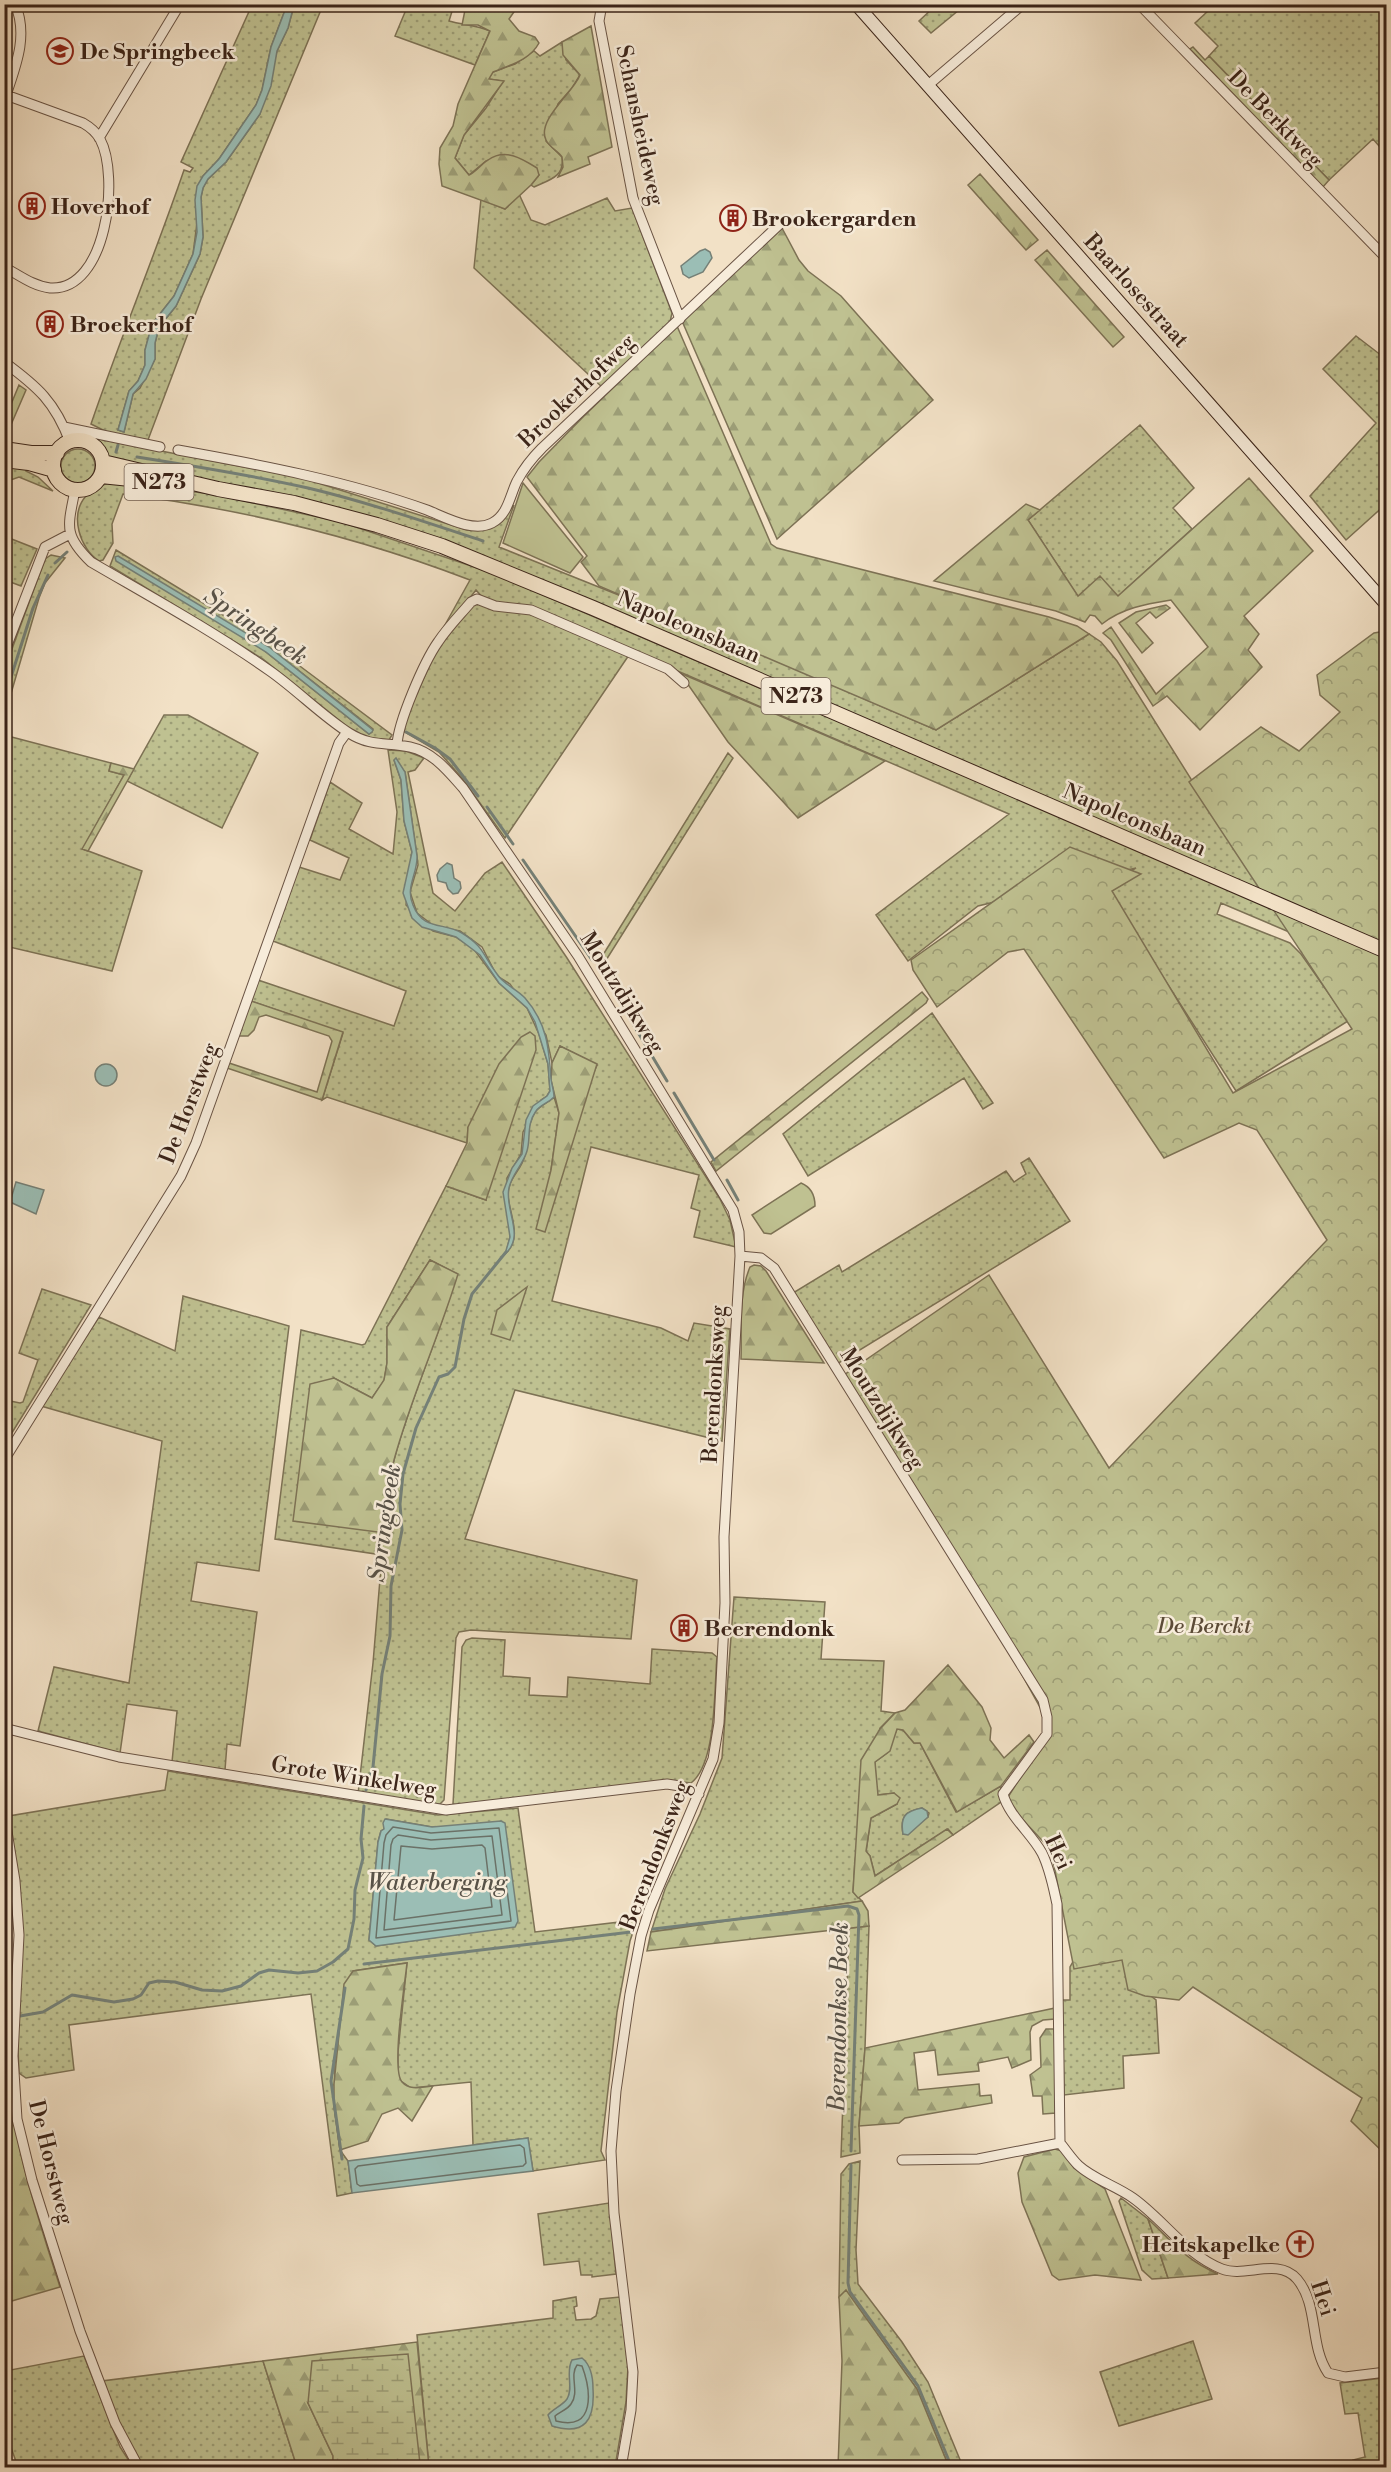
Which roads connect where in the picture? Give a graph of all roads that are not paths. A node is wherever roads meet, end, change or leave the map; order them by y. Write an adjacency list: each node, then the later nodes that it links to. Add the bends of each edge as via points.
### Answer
1 (15, 4): 8 (street, via 22,36)
2 (180, 4): 9 (street)
3 (602, 4): 13 (street, Schansheideweg, via 599,21 633,198)
4 (855, 4): 7 (street, Baarlosestraat)
5 (1023, 4): 7 (street)
6 (1138, 4): 11 (street, De Berktweg)
7 (927, 86): 26 (street, Baarlosestraat)
8 (5, 98): 9 (street, via 83,123)
9 (99, 138): 12 (street, via 109,176 108,204 103,232 90,264 78,279 51,288)
10 (782, 222): 13 (street, Brookerhofweg)
11 (1386, 258)
12 (4, 267)
13 (680, 319): 19 (street, Brookerhofweg, via 542,448 526,465 499,517 481,526 326,480)
14 (4, 362): 15 (street, via 52,404)
15 (64, 426): 16 (street); 17 (street)
16 (70, 442): 20 (main road); 22 (main road, N273, via 92,444 101,455)
17 (160, 447)
18 (4, 449): 20 (main road)
19 (178, 450)
20 (57, 453): 23 (main road)
21 (4, 460): 23 (main road)
22 (102, 469): 24 (main road, N273, via 90,487); 31 (main road, Napoleonsbaan / N273, via 294,503 377,525 491,566)
23 (54, 470): 24 (main road, via 61,483)
24 (75, 490): 25 (street)
25 (70, 534): 27 (street, via 45,547); 29 (street, Moutzdijkweg, via 75,546 91,561 233,645)
26 (1386, 604)
27 (4, 653)
28 (684, 683): 30 (street, via 668,669 531,609 495,606 477,599 438,642 407,706)
29 (346, 732): 30 (street, Moutzdijkweg, via 370,743); 33 (street, De Horstweg, via 181,1176)
30 (397, 745): 32 (street, Moutzdijkweg, via 421,750 434,758 463,788 578,956 733,1210)
31 (1386, 949)
32 (740, 1256): 34 (street, Moutzdijkweg, via 761,1258 774,1268); 36 (street, Berendonksweg, via 724,1538 719,1723 712,1759)
33 (4, 1460)
34 (990, 1614): 38 (street, Hei, via 1042,1701 1047,1717 1047,1734 1003,1794 1006,1805 1042,1853 1057,1904)
35 (4, 1728): 36 (street, Grote Winkelweg, via 119,1757 446,1810 667,1784)
36 (699, 1794): 42 (street, Berendonksweg, via 641,1936 616,2091 611,2151 614,2213 633,2372 632,2410)
37 (4, 1813): 41 (street, De Horstweg, via 19,1935 13,2056 17,2119 80,2331 115,2423)
38 (1060, 2143): 39 (street, via 978,2159); 40 (street, Hei, via 1078,2166 1133,2198 1200,2259 1226,2270 1267,2268 1296,2277 1307,2296 1319,2361 1328,2373 1345,2377)
39 (902, 2160)
40 (1386, 2372)
41 (139, 2468)
42 (621, 2468)

